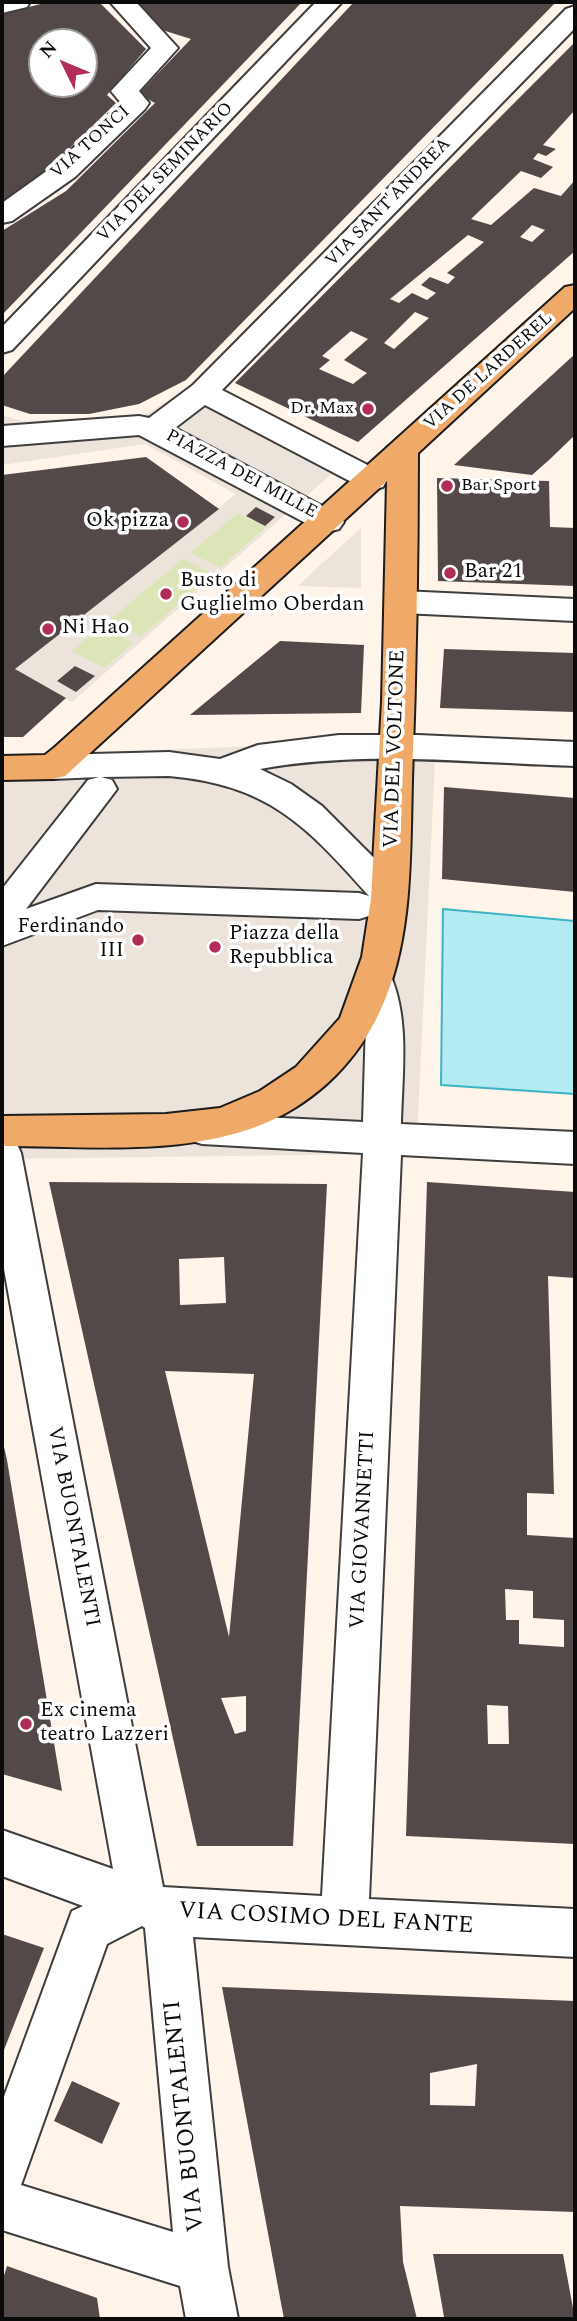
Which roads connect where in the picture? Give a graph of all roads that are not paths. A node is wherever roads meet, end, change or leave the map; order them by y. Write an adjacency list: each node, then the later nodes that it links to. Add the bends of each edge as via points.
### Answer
1 (18, 2): 4 (street)
2 (122, 2): 6 (street, VIA TONCI, via 165,48 124,91 135,103 65,171)
3 (330, 2): 8 (street, VIA DEL SEMINARIO)
4 (2, 6)
5 (575, 14): 9 (street, VIA SANT'ANDREA)
6 (2, 215)
7 (575, 293): 12 (main road, VIA DE LARDEREL)
8 (2, 344)
9 (203, 392): 10 (street, PIAZZA DEI MILLE); 13 (street)
10 (154, 429): 11 (street, PIAZZA DEI MILLE, via 139,425); 14 (street, PIAZZA DEI MILLE)
11 (2, 436)
12 (403, 450): 13 (main road, VIA DE LARDEREL); 15 (main road)
13 (372, 480): 14 (main road, VIA DE LARDEREL)
14 (328, 522): 19 (main road, VIA DE LARDEREL)
15 (402, 602): 16 (street); 17 (main road, VIA DEL VOLTONE)
16 (575, 610)
17 (397, 748): 18 (street); 21 (street, via 261,756); 23 (main road, VIA DEL VOLTONE)
18 (575, 754)
19 (53, 767): 20 (main road); 21 (street, via 146,765)
20 (2, 768)
21 (222, 772): 23 (street, via 267,787 290,801 349,852)
22 (100, 789): 24 (street)
23 (374, 901): 25 (street, via 96,897); 26 (main road)
24 (2, 914)
25 (2, 932)
26 (374, 978): 27 (main road, via 356,1021 318,1070 263,1108); 29 (street, via 384,1022)
27 (202, 1129): 28 (main road); 29 (street)
28 (2, 1131)
29 (382, 1136): 30 (street); 34 (street, VIA GIOVANNETTI)
30 (575, 1148)
31 (2, 1153): 33 (street, VIA BUONTALENTI)
32 (2, 1853): 33 (street, VIA COSIMO DEL FANTE)
33 (155, 1906): 34 (street, VIA COSIMO DEL FANTE); 36 (street, via 89,1928); 38 (street, VIA BUONTALENTI)
34 (344, 1923): 35 (street, VIA COSIMO DEL FANTE)
35 (575, 1933)
36 (2, 2170)
37 (2, 2205): 38 (street)
38 (202, 2267): 39 (street, VIA BUONTALENTI)
39 (212, 2319)

